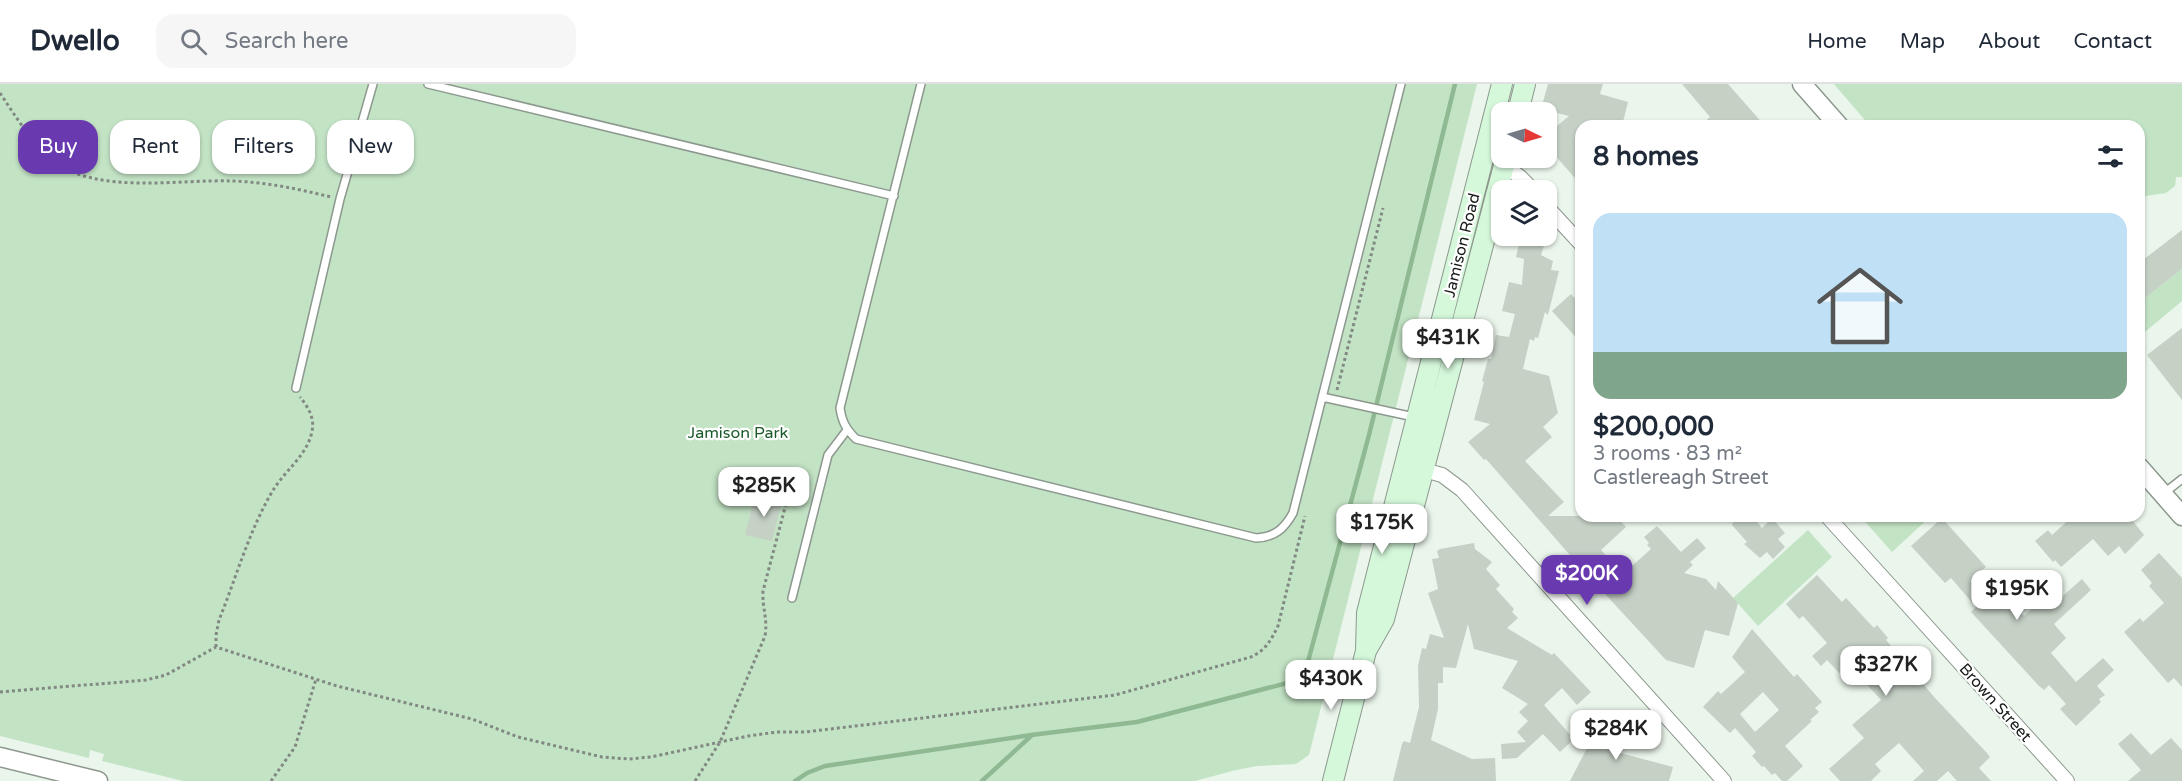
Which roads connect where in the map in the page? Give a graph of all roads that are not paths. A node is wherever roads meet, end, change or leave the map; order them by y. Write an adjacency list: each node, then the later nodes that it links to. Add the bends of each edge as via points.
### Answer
1 (373, 84): 16 (lane, via 340,199)
2 (428, 84): 13 (lane)
3 (921, 84): 13 (lane)
4 (1401, 84): 17 (lane)
5 (1502, 84): 18 (main road, Jamison Road)
6 (1526, 84): 8 (main road)
7 (1802, 84): 9 (street)
8 (1521, 102)
9 (1834, 120)
10 (1503, 168): 20 (main road, Jamison Road)
11 (1512, 168): 12 (street)
12 (1523, 180)
13 (894, 196): 19 (lane, via 840,408)
14 (1557, 218): 15 (street)
15 (1575, 237)
16 (296, 388)
17 (1322, 397): 18 (lane); 19 (lane, via 1293,513 1277,533 1256,538 856,438)
18 (1417, 418): 27 (main road, Jamison Road, via 1367,613)
19 (847, 430): 26 (lane, via 828,455)
20 (1424, 470): 27 (main road, Jamison Road, via 1384,619); 31 (street, via 1442,475 1462,490)
21 (2145, 474): 23 (street)
22 (2182, 479): 23 (lane)
23 (2163, 494): 24 (street)
24 (2182, 516)
25 (1832, 522): 32 (street, Brown Street)
26 (792, 598)
27 (1366, 651): 30 (main road, Jamison Road)
28 (0, 756): 29 (street)
29 (98, 781)
30 (1333, 781)
31 (1724, 781)
32 (2067, 781)

